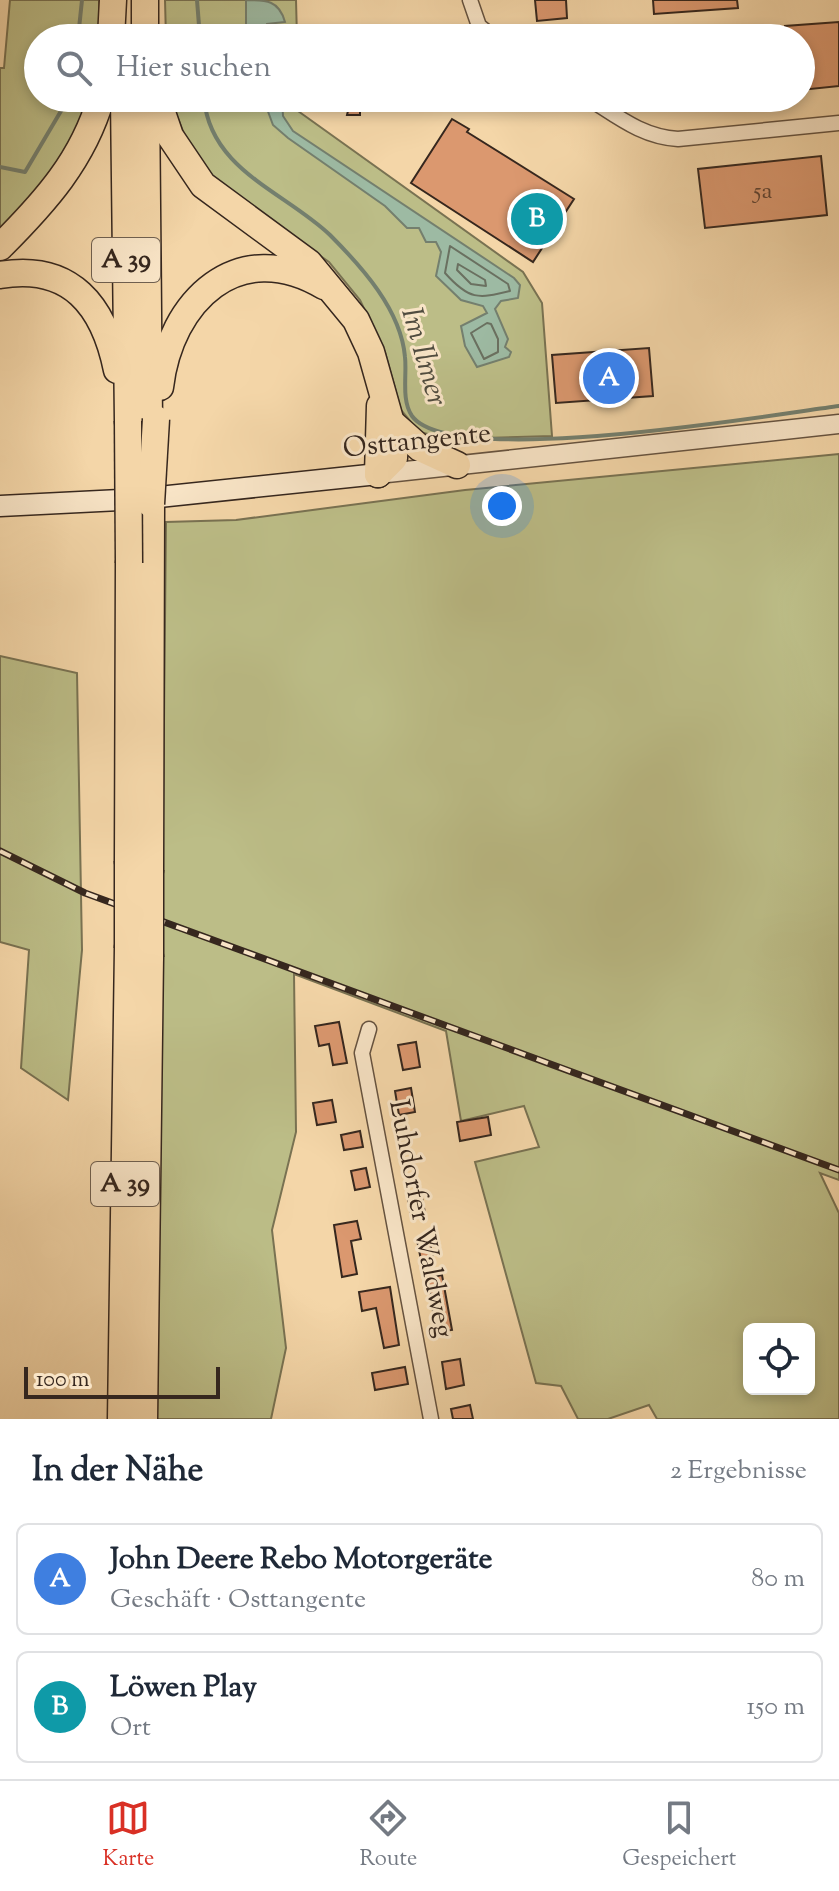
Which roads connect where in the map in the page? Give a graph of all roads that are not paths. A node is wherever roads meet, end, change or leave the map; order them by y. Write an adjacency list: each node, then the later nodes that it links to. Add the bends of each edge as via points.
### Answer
1 (113, 0): 5 (highway)
2 (123, 0): 6 (highway)
3 (145, 0): 7 (highway)
4 (470, 0): 8 (street)
5 (112, 24)
6 (124, 24)
7 (145, 24)
8 (478, 24)
9 (96, 112): 15 (highway, via 62,182)
10 (125, 112): 19 (highway, A 39)
11 (146, 112): 19 (highway, A 39)
12 (162, 112): 17 (highway, via 170,136 203,185 294,250)
13 (610, 112): 14 (street, via 644,134 678,139)
14 (839, 123)
15 (0, 247)
16 (0, 275): 19 (highway, via 57,279 90,301)
17 (334, 292): 18 (highway, via 366,340); 19 (highway, via 305,277 263,269 230,276 206,289 185,312 170,343)
18 (381, 391): 20 (highway); 23 (highway)
19 (144, 420): 25 (highway, A 39, bridge); 25 (highway, A 39, bridge, via 151,504)
20 (393, 424): 22 (highway, via 420,448); 23 (highway, via 396,452)
21 (839, 424): 22 (street, Osttangente)
22 (457, 465): 23 (street, Osttangente)
23 (378, 474): 24 (main road, Osttangente, via 140,499)
24 (0, 506)
25 (140, 562): 26 (highway, A 39, bridge)
26 (139, 953): 28 (highway, A 39); 29 (highway, A 39)
27 (369, 1029): 30 (street, Luhdorfer Waldweg, via 362,1053)
28 (121, 1419)
29 (144, 1419)
30 (431, 1419)

